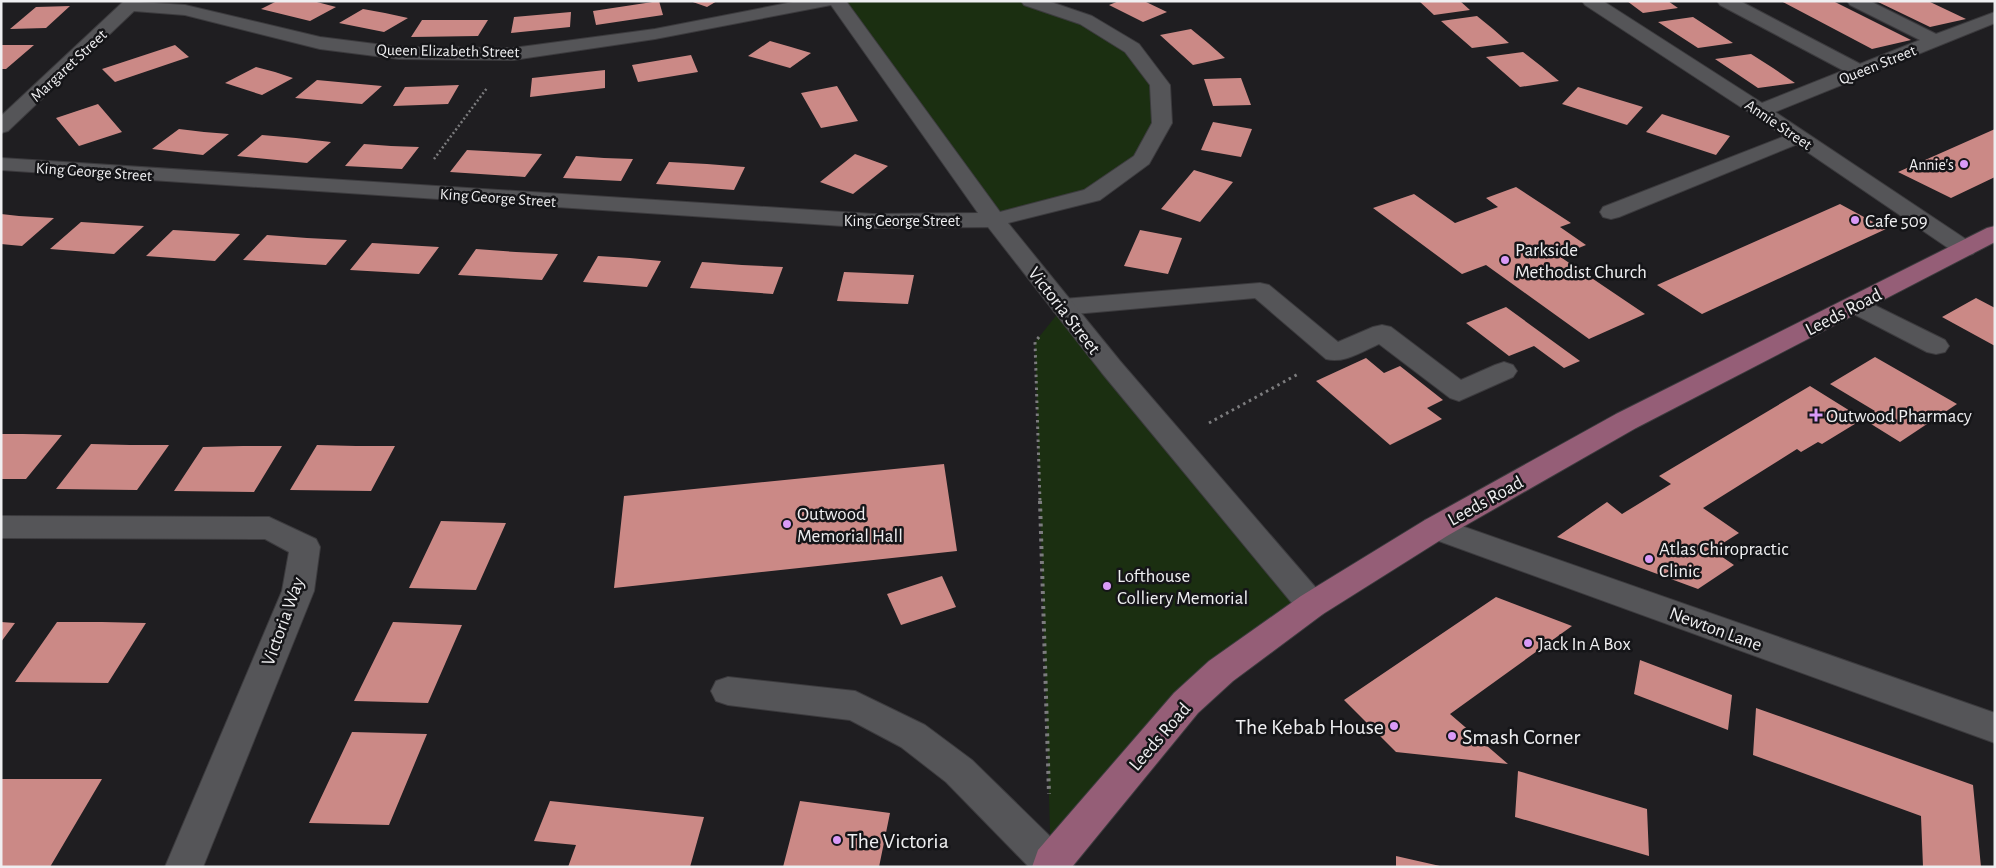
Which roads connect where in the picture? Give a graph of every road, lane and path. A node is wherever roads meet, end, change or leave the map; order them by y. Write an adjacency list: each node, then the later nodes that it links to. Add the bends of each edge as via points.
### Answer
1 (826, 1): 10 (street, Queen Elizabeth Street, via 655,34)
2 (837, 1): 18 (street, Victoria Street)
3 (1030, 1): 18 (street, King George Street, via 1086,20 1132,48 1160,85 1162,123 1142,160 1092,195)
4 (1591, 1): 12 (street, Annie Street)
5 (1726, 1): 11 (street)
6 (1856, 1): 9 (street)
7 (132, 3): 10 (street, Queen Elizabeth Street, via 185,10 320,43 398,53); 13 (street, Margaret Street)
8 (1995, 17): 9 (street, Queen Street)
9 (1936, 41): 11 (street, Queen Street)
10 (513, 54): 16 (path)
11 (1858, 72): 12 (street, Queen Street)
12 (1760, 111): 14 (street, Annie Street)
13 (1, 127)
14 (1798, 137): 17 (street); 20 (street, Annie Street)
15 (1, 164): 16 (street, King George Street)
16 (409, 192): 18 (street, King George Street, via 873,222)
17 (1611, 212)
18 (994, 220): 22 (street, Victoria Street)
19 (1995, 233): 20 (main road, Leeds Road)
20 (1965, 249): 21 (main road, Leeds Road)
21 (1855, 305): 23 (street); 28 (main road, Leeds Road, via 1626,421)
22 (1063, 307): 24 (street, via 1260,290); 26 (street, Victoria Street); 32 (path, via 1035,342)
23 (1936, 346)
24 (1335, 353): 25 (street, via 1382,333 1459,392); 26 (path)
25 (1504, 371)
26 (1173, 442): 29 (street, Victoria Street)
27 (1, 527): 33 (street, Victoria Way, via 269,528 305,547 298,590)
28 (1436, 528): 29 (main road, Leeds Road); 31 (street, Newton Lane)
29 (1312, 605): 32 (main road, Leeds Road, via 1221,672 1186,703)
30 (728, 691): 32 (street, via 855,706 905,732 959,771)
31 (1995, 728)
32 (1053, 865)
33 (184, 867)

